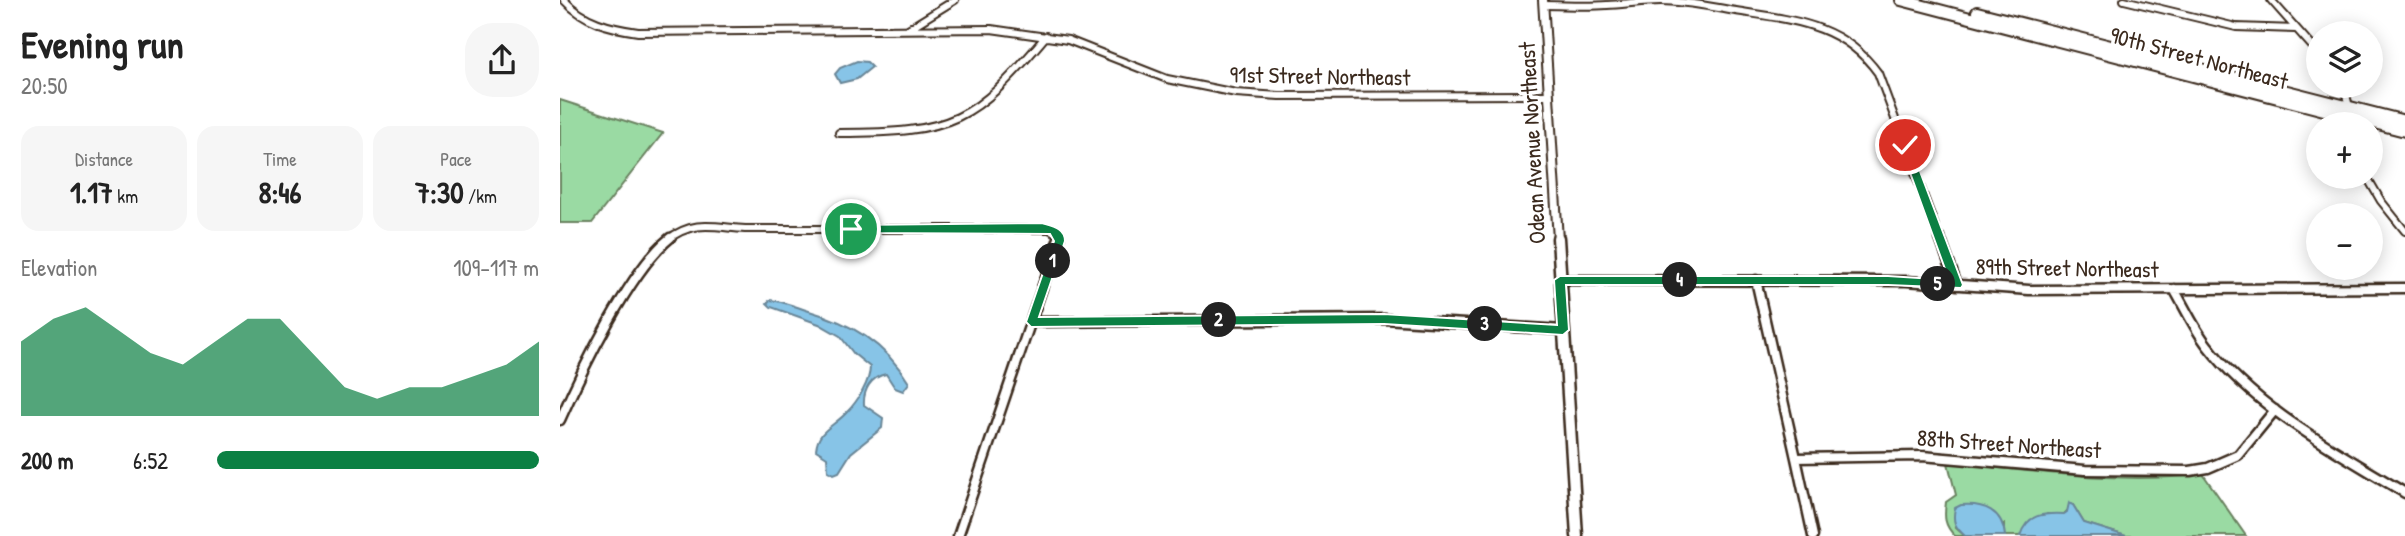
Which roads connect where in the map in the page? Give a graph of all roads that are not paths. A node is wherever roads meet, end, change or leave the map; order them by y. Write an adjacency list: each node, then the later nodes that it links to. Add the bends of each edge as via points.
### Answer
1 (564, 0): 9 (street, 91st Street Northeast, via 572,10 604,26 638,32)
2 (955, 0): 9 (street)
3 (1901, 0): 13 (main road, 90th Street Northeast)
4 (1928, 0): 14 (main road, 90th Street Northeast)
5 (2124, 0): 8 (street, via 2236,27)
6 (2271, 0): 8 (street)
7 (1543, 3): 12 (street, Odean Avenue Northeast); 24 (street, via 1692,4 1811,24 1841,38 1862,53 1878,73)
8 (2296, 29): 11 (street)
9 (908, 30): 10 (street, 91st Street Northeast, via 1007,30)
10 (1046, 36): 12 (street, 91st Street Northeast, via 1092,48 1176,82 1237,93); 19 (street, via 1003,86 969,113 925,130)
11 (2306, 40)
12 (1549, 95): 22 (street, Odean Avenue Northeast)
13 (2328, 112)
14 (2339, 112)
15 (2383, 116): 16 (main road)
16 (2405, 121)
17 (2383, 125): 18 (main road, 90th Street Northeast)
18 (2405, 131)
19 (839, 133)
20 (2374, 189): 21 (street)
21 (2405, 231)
22 (1560, 280): 23 (street, 89th Street Northeast); 28 (street, Odean Avenue Northeast)
23 (1756, 280): 24 (street, 89th Street Northeast); 31 (street)
24 (1957, 285): 26 (street, 89th Street Northeast)
25 (2405, 288): 26 (street, 89th Street Northeast)
26 (2175, 289): 29 (street, via 2207,345 2240,382)
27 (1031, 322): 28 (street, via 1396,319); 30 (street, via 1060,241 1057,233 1042,228 696,226 681,230 657,252 621,303); 33 (street)
28 (1563, 330): 34 (street, Odean Avenue Northeast)
29 (2275, 410): 31 (street, 88th Street Northeast, via 2238,455 2190,471 2085,470 1922,456); 32 (street)
30 (560, 420)
31 (1796, 458): 35 (street)
32 (2405, 493)
33 (958, 536)
34 (1577, 536)
35 (1813, 536)

